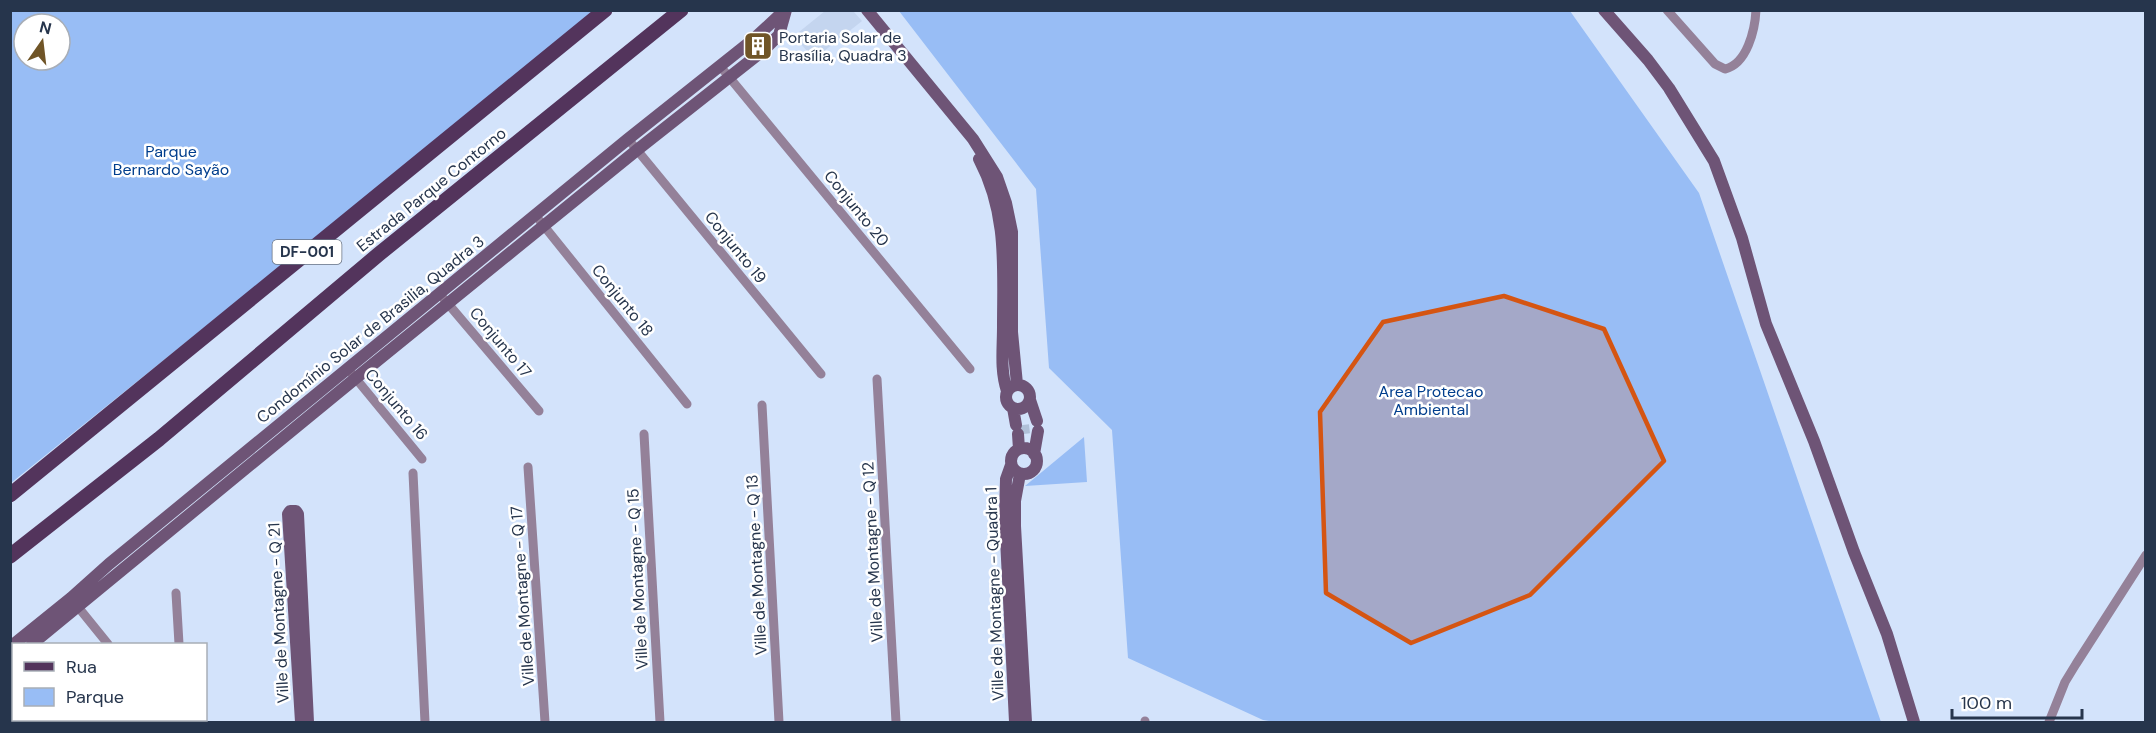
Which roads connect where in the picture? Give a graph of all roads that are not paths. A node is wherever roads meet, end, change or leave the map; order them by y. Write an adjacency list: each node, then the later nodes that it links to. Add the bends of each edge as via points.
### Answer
1 (605, 10): 32 (main road, Estrada Parque Contorno / DF-001)
2 (681, 10): 34 (main road, Estrada Parque Contorno / DF-001, via 379,254 159,439)
3 (786, 10): 8 (street, Condomínio Solar de Brasilia, Quadra 3); 9 (street, Condomínio Solar de Brasilia, Quadra 3, via 779,35)
4 (867, 10): 20 (street, via 958,122 981,162 999,213 1002,367)
5 (1604, 10): 51 (street, via 1669,88 1714,161 1742,238 1766,324 1887,634)
6 (1667, 10): 7 (street, via 1719,68 1728,69 1750,41)
7 (1756, 10)
8 (720, 66): 9 (street, Conjunto 20); 10 (street, Condomínio Solar de Brasilia, Quadra 3)
9 (730, 77): 11 (street, Condomínio Solar de Brasilia, Quadra 3); 16 (street, Conjunto 20)
10 (628, 139): 11 (street, Conjunto 19); 12 (street, Condomínio Solar de Brasilia, Quadra 3)
11 (637, 150): 13 (street, Condomínio Solar de Brasilia, Quadra 3); 18 (street, Conjunto 19)
12 (536, 215): 13 (street, Conjunto 18); 14 (street, Condomínio Solar de Brasilia, Quadra 3)
13 (543, 226): 15 (street, Condomínio Solar de Brasilia, Quadra 3); 22 (street, Conjunto 18)
14 (439, 293): 15 (street, Conjunto 17); 17 (street, Condomínio Solar de Brasilia, Quadra 3)
15 (448, 304): 17 (street, Condomínio Solar de Brasilia, Quadra 3); 25 (street, Conjunto 17)
16 (970, 369)
17 (352, 374): 28 (street, Conjunto 16); 37 (street, Condomínio Solar de Brasilia, Quadra 3)
18 (821, 374)
19 (878, 379): 48 (street, Ville de Montagne - Q 12)
20 (1012, 388): 21 (street, via 1026,387); 24 (street, via 1006,399)
21 (1030, 400): 24 (street); 27 (street, via 1037,426)
22 (687, 404)
23 (762, 405): 47 (street, Ville de Montagne - Q 13)
24 (1016, 408): 27 (street)
25 (539, 411)
26 (644, 434): 46 (street, Ville de Montagne - Q 15)
27 (1026, 451): 30 (street, via 1012,455); 30 (street, via 1036,462 1034,470)
28 (422, 459)
29 (528, 467): 45 (street, Ville de Montagne - Q 17)
30 (1016, 469): 36 (street, Ville de Montagne - Quadra 1)
31 (413, 473): 44 (street)
32 (10, 495)
33 (2145, 555): 52 (street, via 2065,682)
34 (10, 556)
35 (176, 593): 41 (street)
36 (1015, 601): 49 (street, Ville de Montagne - Quadra 1); 50 (street, Ville de Montagne - Quadra 1)
37 (75, 603): 38 (street, Condomínio Solar de Brasilia, Quadra 3); 39 (street, Condomínio Solar de Brasilia, Quadra 3); 40 (street)
38 (17, 643)
39 (34, 643)
40 (106, 643)
41 (179, 643)
42 (301, 723): 43 (street, Ville de Montagne - Q 21, via 290,511 298,512)
43 (308, 723)
44 (425, 723)
45 (545, 723)
46 (660, 723)
47 (779, 723)
48 (896, 723)
49 (1015, 723)
50 (1026, 723)
51 (1914, 723)
52 (2049, 723)

